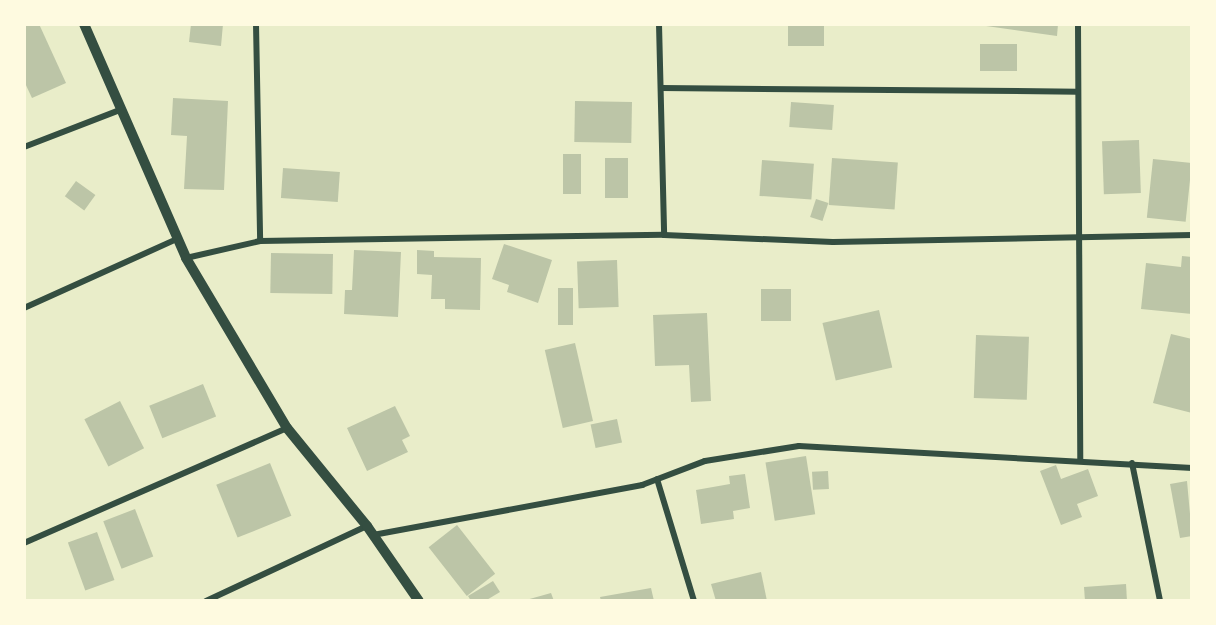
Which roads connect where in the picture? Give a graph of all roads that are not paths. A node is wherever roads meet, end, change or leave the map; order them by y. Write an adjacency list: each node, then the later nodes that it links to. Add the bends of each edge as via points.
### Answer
1 (84, 24): 7 (street)
2 (256, 24): 13 (street)
3 (659, 24): 5 (street)
4 (1078, 24): 6 (street)
5 (661, 88): 6 (street); 9 (street)
6 (1078, 92): 12 (street)
7 (120, 110): 8 (street); 11 (street)
8 (24, 147)
9 (664, 235): 12 (street, via 833,242); 13 (street)
10 (1192, 235): 12 (street)
11 (177, 239): 14 (street); 15 (street)
12 (1078, 240): 17 (street)
13 (260, 241): 14 (street)
14 (186, 258): 16 (street)
15 (24, 308)
16 (287, 428): 21 (street); 22 (street)
17 (1080, 460): 18 (street); 20 (street, via 799,446 705,461)
18 (1132, 463): 19 (street); 26 (street)
19 (1192, 468)
20 (657, 479): 21 (street); 25 (street)
21 (370, 531): 23 (street); 24 (street)
22 (24, 543)
23 (206, 601)
24 (419, 601)
25 (694, 601)
26 (1160, 601)

